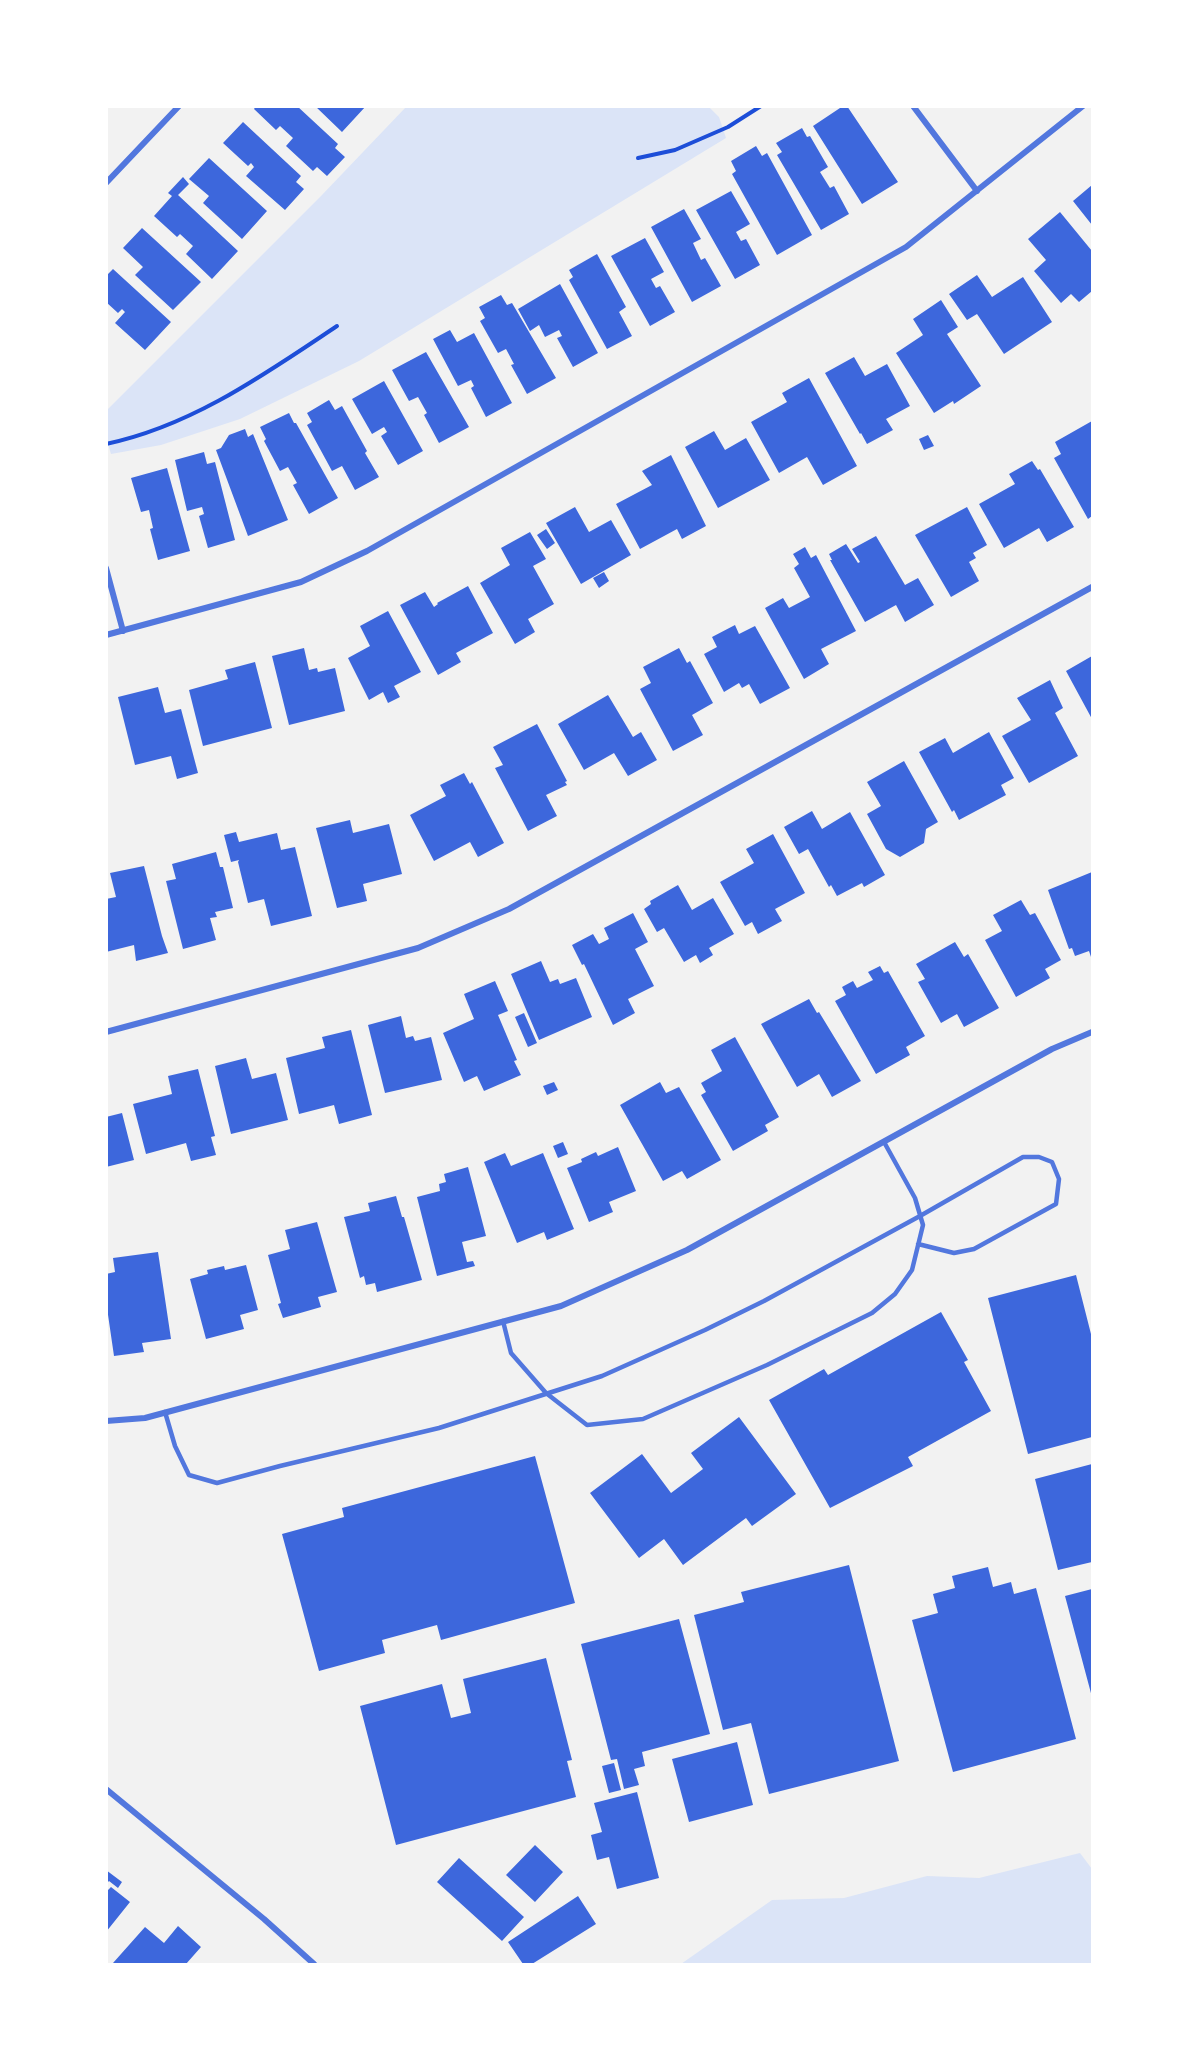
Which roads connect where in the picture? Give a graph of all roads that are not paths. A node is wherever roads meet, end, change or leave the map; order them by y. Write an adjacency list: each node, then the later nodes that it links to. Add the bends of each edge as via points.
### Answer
1 (179, 106): 4 (street)
2 (913, 106): 5 (street)
3 (1083, 106): 5 (street)
4 (106, 183)
5 (977, 191): 8 (street, via 906,247 368,551 301,582)
6 (106, 568): 8 (street)
7 (1092, 587): 10 (street, via 509,909 418,948)
8 (123, 631): 9 (street)
9 (106, 635)
10 (106, 1032)
11 (1092, 1032): 12 (street, via 1052,1049)
12 (884, 1142): 13 (lane, via 915,1198); 15 (street, via 687,1250 561,1306)
13 (920, 1216): 14 (lane, via 923,1225); 14 (lane, via 1023,1157 1040,1156 1052,1162 1059,1179 1056,1204 974,1250 954,1253); 16 (lane, via 705,1330 602,1376)
14 (918, 1244): 16 (lane, via 912,1270 895,1294 872,1313 644,1419 586,1425)
15 (503, 1321): 16 (lane, via 511,1353); 17 (street)
16 (546, 1393): 17 (lane, via 439,1428 217,1483 189,1474)
17 (165, 1412): 18 (street)
18 (106, 1421)
19 (106, 1789): 20 (street)
20 (314, 1965)

